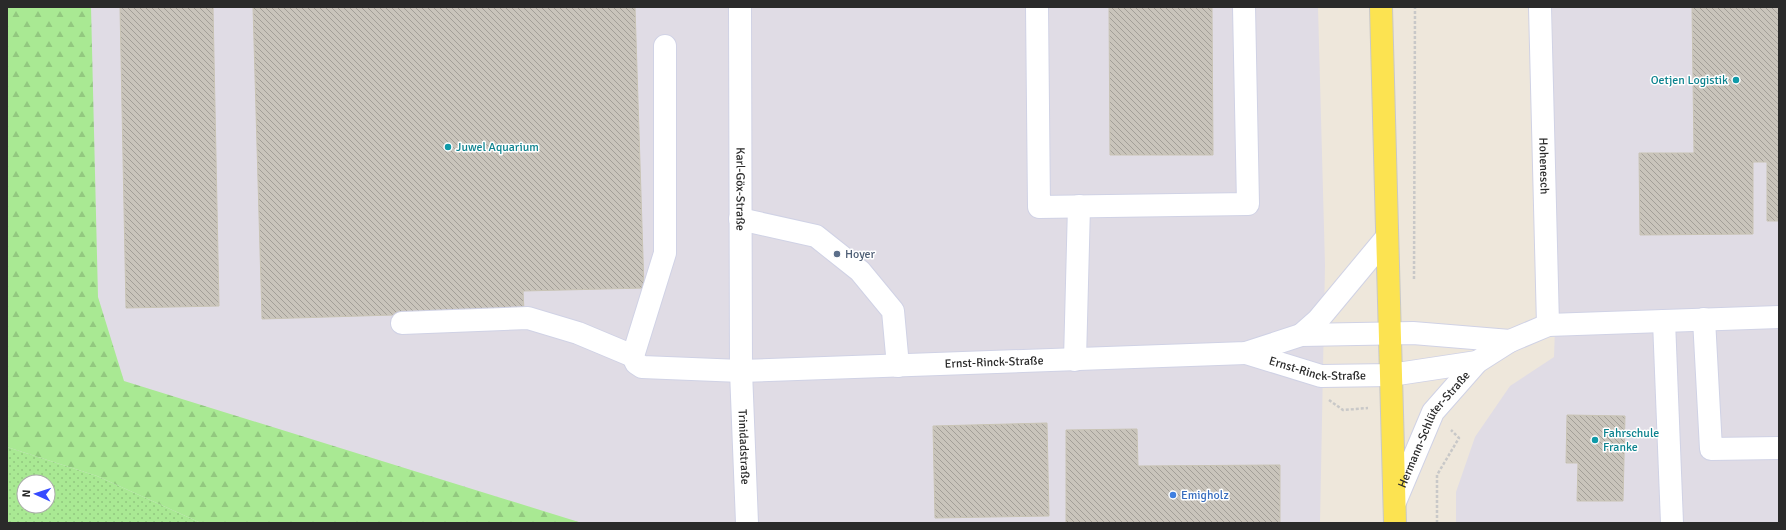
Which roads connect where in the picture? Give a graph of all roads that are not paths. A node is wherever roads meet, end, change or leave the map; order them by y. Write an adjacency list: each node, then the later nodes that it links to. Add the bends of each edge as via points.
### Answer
1 (740, 7): 8 (street, Karl-Göx-Straße)
2 (1037, 7): 7 (street, via 1039,207)
3 (1244, 7): 7 (street, via 1248,204)
4 (1381, 7): 9 (main road)
5 (1540, 7): 14 (street, Hohenesch)
6 (665, 46): 19 (street, via 665,253)
7 (1079, 206): 20 (street)
8 (740, 219): 22 (street, via 816,236 860,271 893,311); 23 (street, Karl-Göx-Straße)
9 (1387, 237): 15 (main road); 16 (street, Ernst-Rinck-Straße, via 1318,320)
10 (1779, 317): 11 (street, Hermann-Schlüter-Straße)
11 (1704, 320): 12 (street, Hermann-Schlüter-Straße); 25 (street, via 1711,449)
12 (1664, 321): 14 (street, Hermann-Schlüter-Straße); 29 (street)
13 (402, 323): 19 (street, Ernst-Rinck-Straße, via 528,318 578,333)
14 (1548, 325): 17 (street, Hermann-Schlüter-Straße)
15 (1390, 332): 16 (street, Ernst-Rinck-Straße); 17 (street, Hermann-Schlüter-Straße); 24 (main road)
16 (1301, 335): 18 (street, Ernst-Rinck-Straße)
17 (1510, 341): 21 (street, Hermann-Schlüter-Straße)
18 (1246, 353): 20 (street, Ernst-Rinck-Straße); 24 (street, Ernst-Rinck-Straße, via 1321,376)
19 (633, 356): 23 (street, Ernst-Rinck-Straße, via 636,363 642,366)
20 (1075, 360): 22 (street, Ernst-Rinck-Straße)
21 (1477, 362): 24 (street, Hermann-Schlüter-Straße); 26 (street, Hermann-Schlüter-Straße, via 1433,412)
22 (898, 366): 23 (street, Ernst-Rinck-Straße)
23 (741, 371): 27 (street, Trinidadstraße)
24 (1391, 375): 26 (main road)
25 (1779, 448)
26 (1395, 502): 28 (main road)
27 (747, 523)
28 (1395, 523)
29 (1672, 523)

